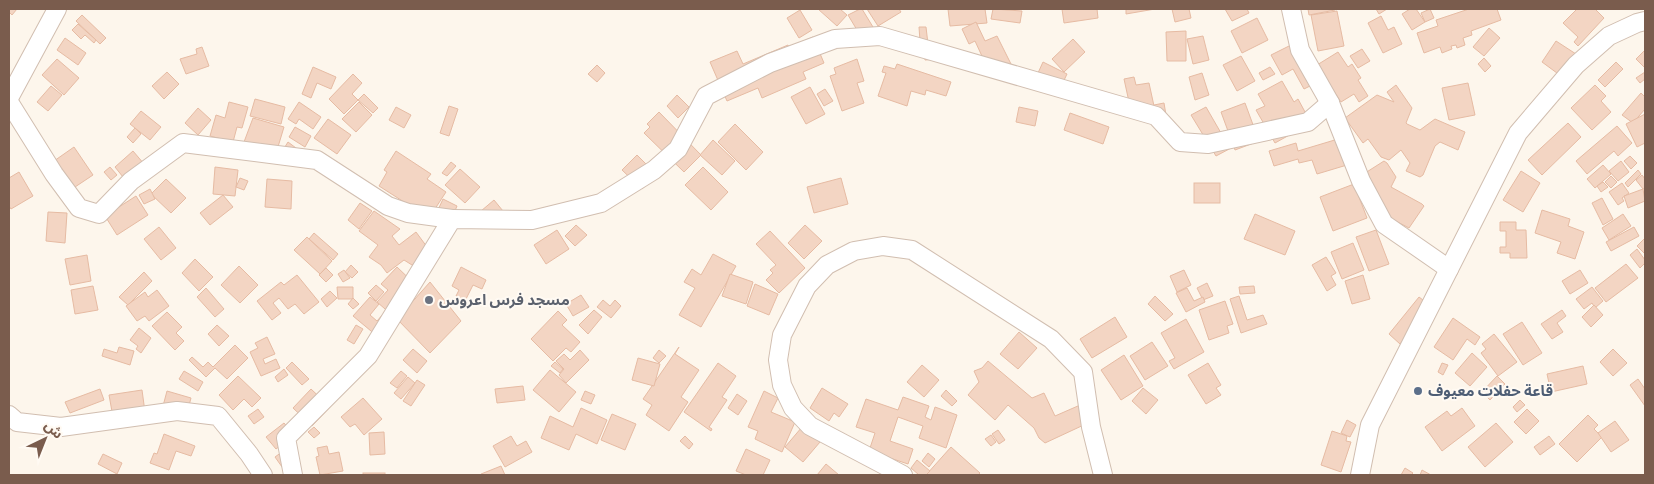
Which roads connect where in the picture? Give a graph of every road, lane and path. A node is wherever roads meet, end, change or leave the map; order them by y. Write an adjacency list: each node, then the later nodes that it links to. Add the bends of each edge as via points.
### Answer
1 (57, 9): 4 (street)
2 (1291, 9): 6 (street, via 1300,50)
3 (1645, 21): 8 (street, via 1610,36 1576,65 1518,133)
4 (9, 98)
5 (9, 102): 7 (street, via 79,208 99,214 131,181 183,143 317,160 388,206 408,213)
6 (1330, 103): 7 (street, via 1308,122 1208,144 1180,142 1156,116 880,36 835,39 770,63 706,96 678,149 654,170 601,203 532,220); 8 (street, via 1361,181 1384,224)
7 (452, 219): 11 (street, via 368,356 286,438)
8 (1449, 269): 14 (street, via 1370,425)
9 (9, 416): 10 (street, via 17,422 60,427 177,411 218,416)
10 (263, 475)
11 (293, 475)
12 (903, 475): 13 (street, via 810,426 793,408 782,385 778,360 782,335 807,286 827,265 854,251 882,246 912,250 1050,339 1084,372 1091,427)
13 (1103, 475)
14 (1360, 475)

